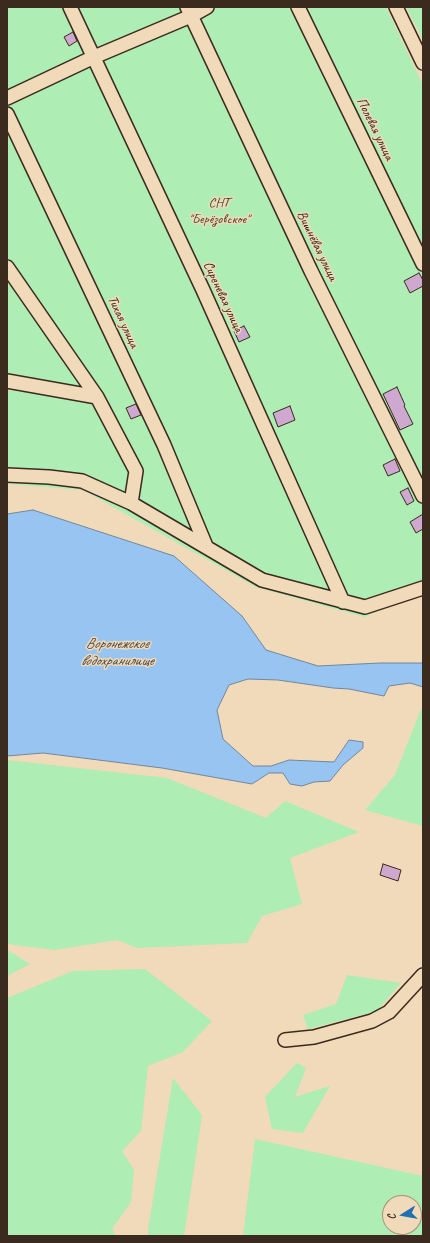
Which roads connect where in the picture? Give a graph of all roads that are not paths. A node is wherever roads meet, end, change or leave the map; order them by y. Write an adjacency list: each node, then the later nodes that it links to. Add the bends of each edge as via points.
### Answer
1 (70, 7): 6 (street, Сиреневая улица)
2 (207, 7): 5 (street)
3 (298, 7): 10 (street, Полевая улица)
4 (396, 7): 7 (street)
5 (189, 11): 6 (street); 15 (street, Вишнёвая улица, via 311,271)
6 (94, 57): 8 (street); 19 (street, Сиреневая улица, via 206,297)
7 (423, 63)
8 (7, 98)
9 (7, 114): 17 (street, Тихая улица, via 164,445)
10 (423, 264)
11 (7, 267): 13 (street)
12 (7, 381): 13 (street)
13 (97, 397): 16 (street, via 136,471)
14 (7, 475): 16 (street, via 49,476 82,481)
15 (423, 496)
16 (131, 503): 17 (street)
17 (206, 546): 19 (street, via 262,580)
18 (423, 588): 19 (street, via 365,608)
19 (343, 602)
20 (423, 975): 21 (street, via 389,1012 372,1021 314,1037)
21 (285, 1040)

